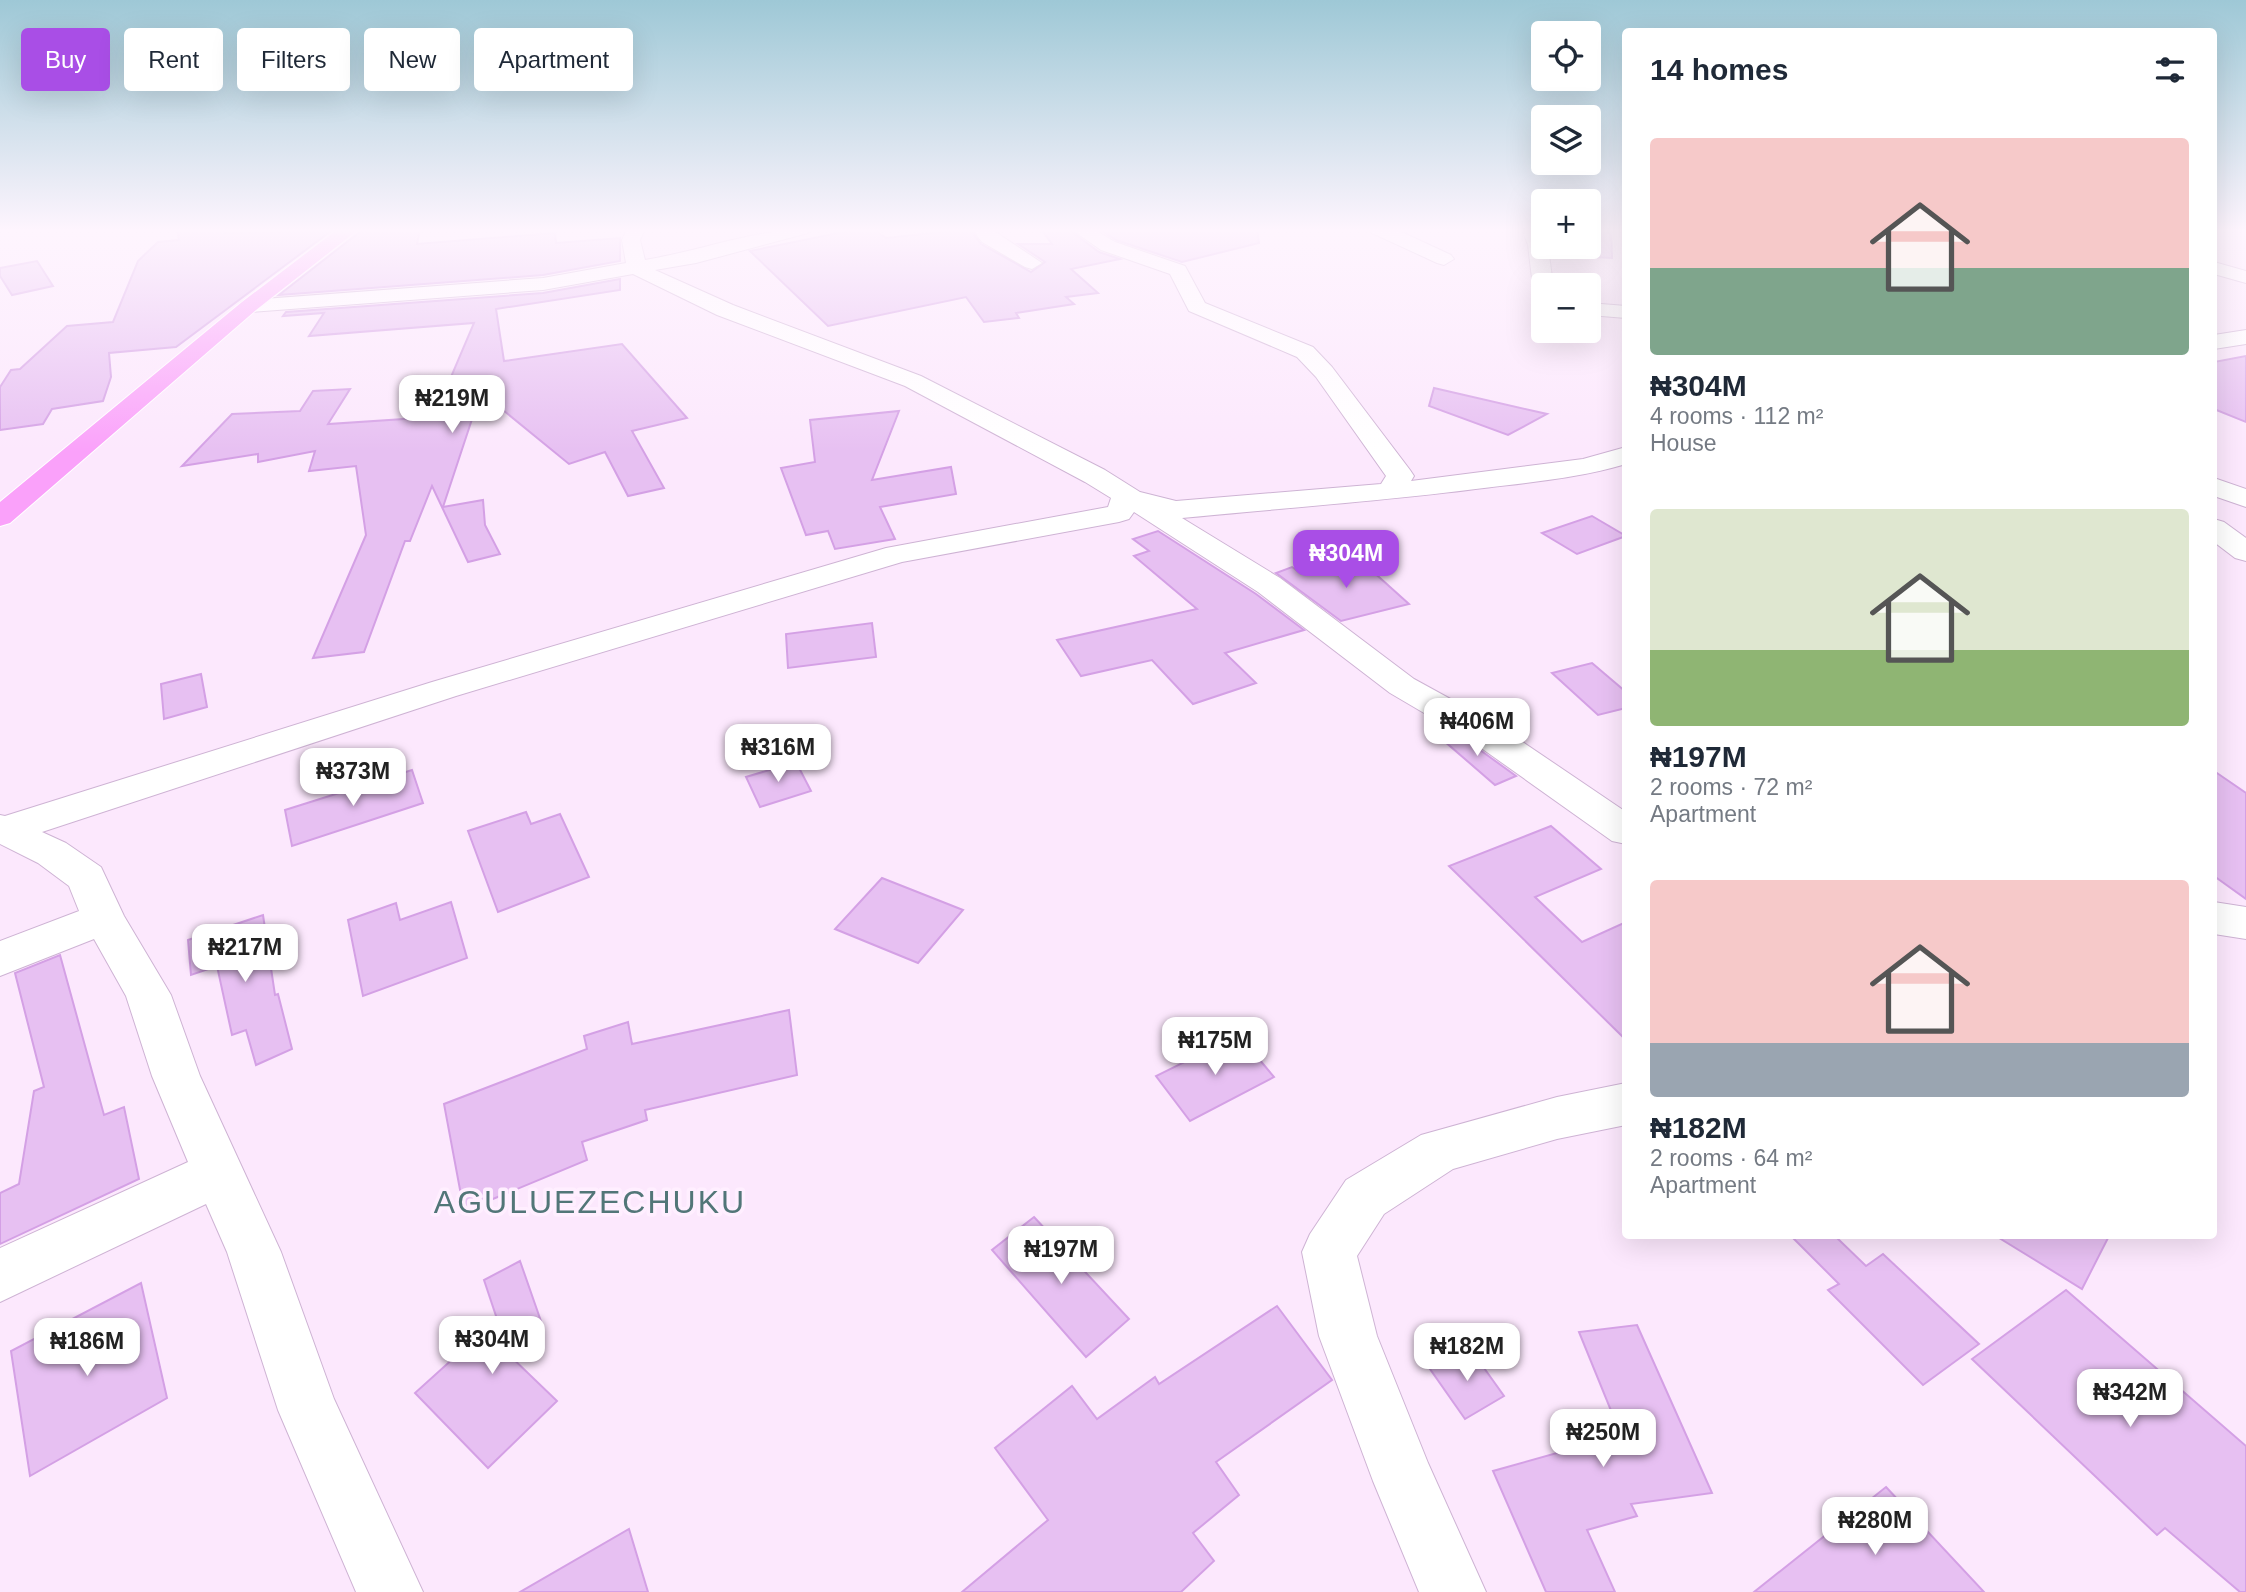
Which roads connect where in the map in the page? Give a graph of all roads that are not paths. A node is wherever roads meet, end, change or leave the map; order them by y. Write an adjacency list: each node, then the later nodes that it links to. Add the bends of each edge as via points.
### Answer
1 (253, 303): 5 (main road)
2 (285, 303): 5 (street)
3 (710, 303): 13 (street, via 913,381 1095,476)
4 (1194, 303): 12 (street, via 1305,352 1400,476)
5 (249, 306): 15 (main road)
6 (1601, 310): 7 (street)
7 (1622, 312)
8 (2246, 337): 9 (street)
9 (2217, 342)
10 (1622, 455): 12 (street, via 1586,467)
11 (2217, 487): 14 (street)
12 (1390, 492): 13 (street, via 1177,510)
13 (1126, 497): 18 (street, via 1269,585 1402,686 1483,732); 19 (street, via 1119,513 897,554 432,693)
14 (2246, 499)
15 (0, 517)
16 (2217, 530): 17 (street)
17 (2246, 552)
18 (1622, 828)
19 (2, 829): 20 (street, via 52,853 86,877)
20 (104, 918): 23 (street); 25 (street, via 148,995 176,1076)
21 (2217, 918): 22 (street)
22 (2246, 923)
23 (0, 959)
24 (1622, 1105): 28 (street, via 1438,1152 1365,1198 1329,1252 1348,1336)
25 (218, 1173): 26 (street); 27 (street, via 254,1252 308,1410)
26 (0, 1276)
27 (390, 1592)
28 (1453, 1592)

